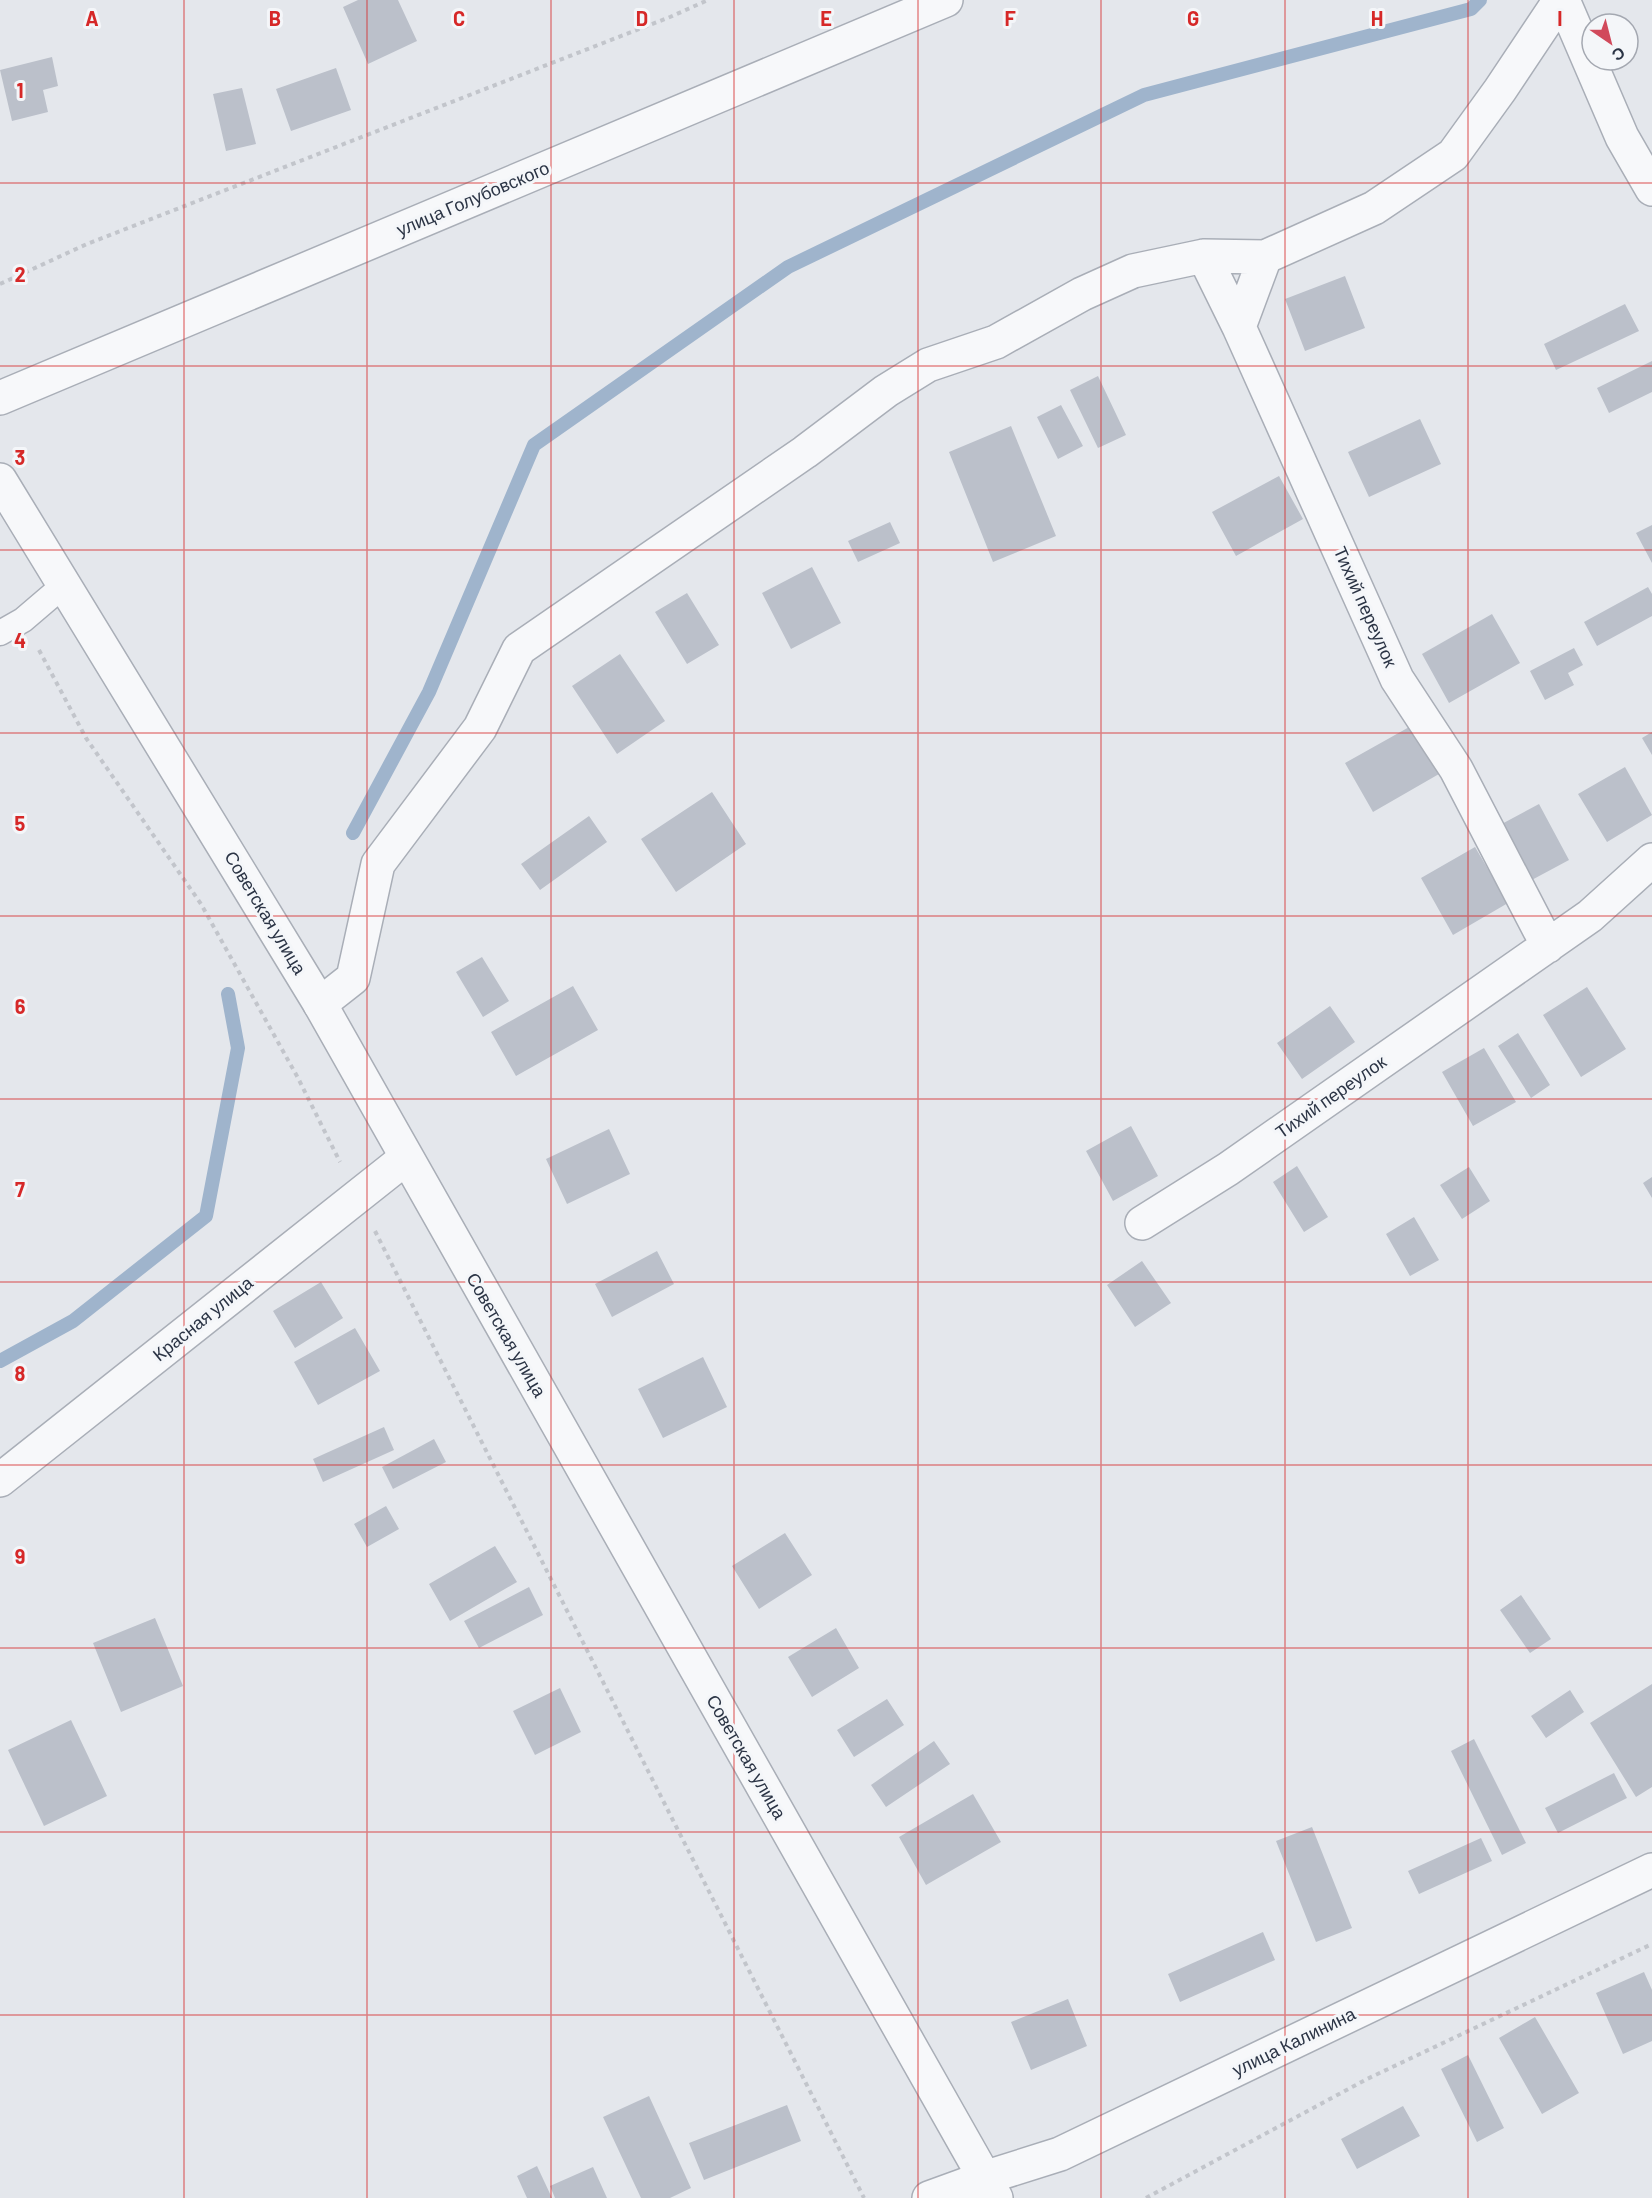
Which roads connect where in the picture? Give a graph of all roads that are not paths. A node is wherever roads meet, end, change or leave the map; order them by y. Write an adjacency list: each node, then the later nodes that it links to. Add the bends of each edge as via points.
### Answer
1 (946, 0): 7 (street, улица Голубовского)
2 (1561, 0): 3 (street, via 1622,137); 5 (street, via 1453,155 1374,208)
3 (1652, 189)
4 (1204, 256): 5 (street); 6 (street, Тихий переулок); 13 (street, via 1132,271 996,342 928,365 519,649 480,728 378,864 353,978)
5 (1265, 257): 6 (street)
6 (1239, 327): 12 (street, Тихий переулок, via 1397,679 1456,769)
7 (0, 398)
8 (0, 480): 9 (street, Советская улица)
9 (64, 585): 10 (lane, via 23,620); 13 (street, Советская улица)
10 (0, 633)
11 (1652, 860): 12 (street, Тихий переулок, via 1590,916)
12 (1548, 946): 15 (street, Тихий переулок, via 1227,1169)
13 (320, 1004): 14 (street, Советская улица)
14 (406, 1158): 16 (street, Красная улица); 18 (street, Советская улица)
15 (1142, 1223)
16 (0, 1480)
17 (1648, 1881): 18 (street, улица Калинина)
18 (990, 2188): 19 (street, улица Калинина)
19 (929, 2198)

